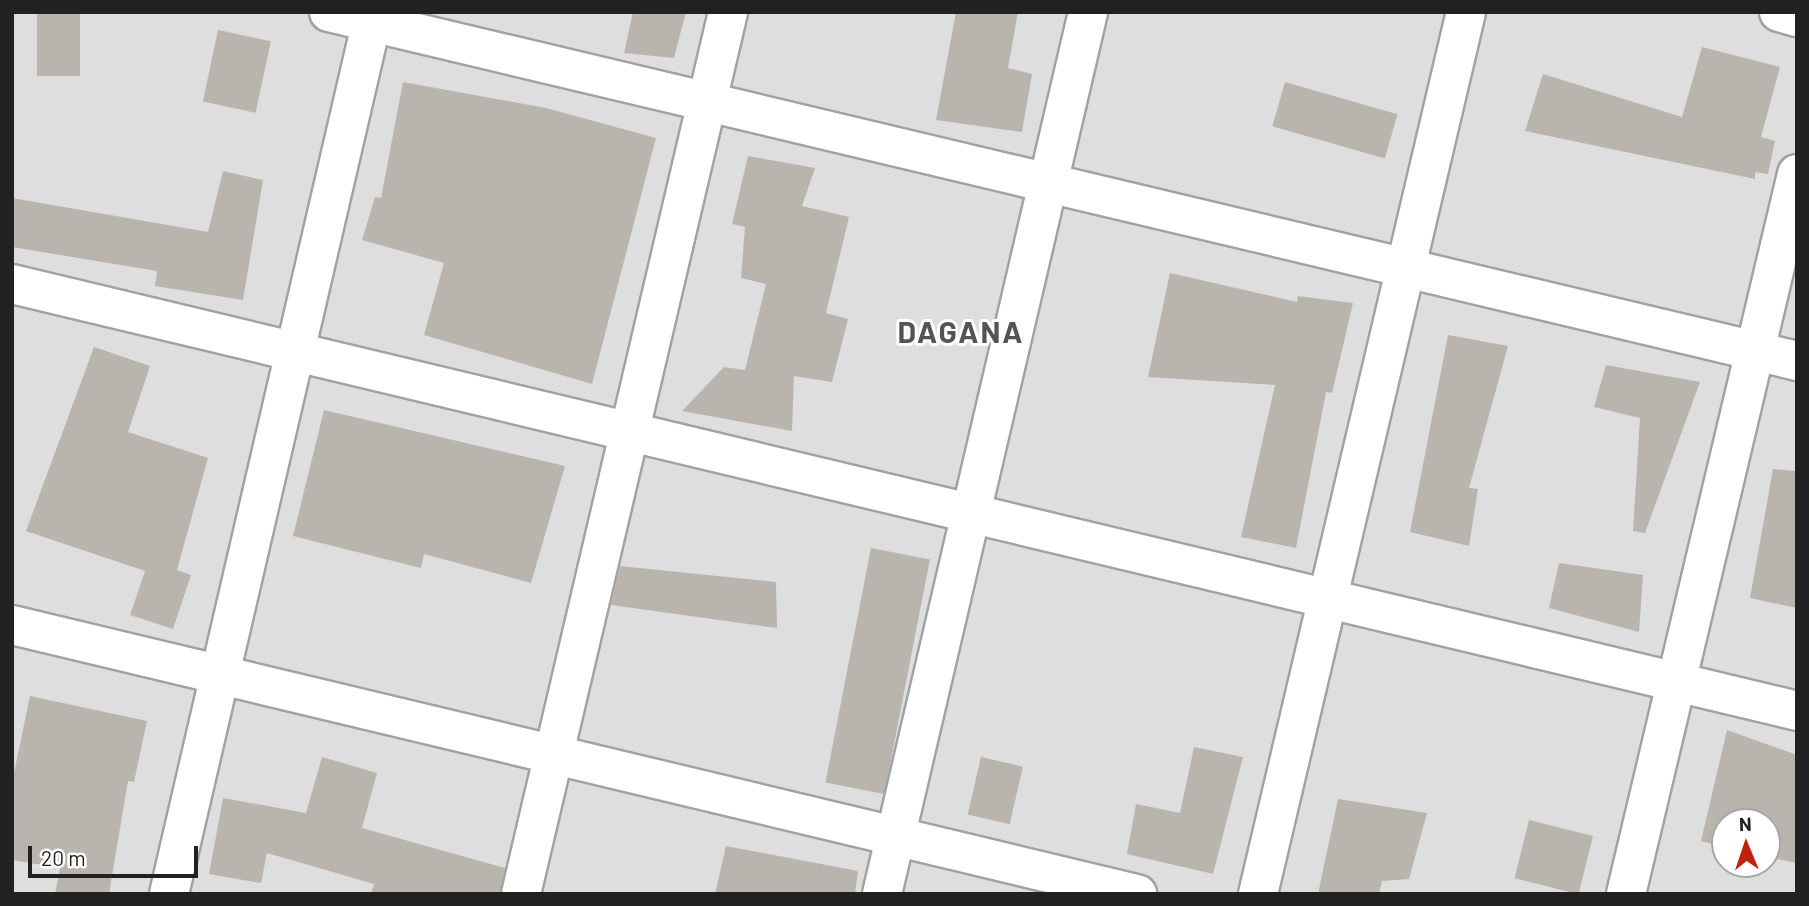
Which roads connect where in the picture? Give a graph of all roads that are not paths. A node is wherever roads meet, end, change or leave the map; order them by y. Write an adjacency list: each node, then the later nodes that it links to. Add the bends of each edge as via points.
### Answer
1 (329, 12): 6 (street)
2 (728, 12): 8 (street)
3 (1088, 12): 10 (street)
4 (1466, 12): 11 (street)
5 (1779, 12): 7 (street)
6 (373, 17): 8 (street); 14 (street)
7 (1797, 17)
8 (706, 103): 10 (street); 16 (street)
9 (1797, 174): 13 (street)
10 (1048, 183): 11 (street); 17 (street)
11 (1406, 268): 13 (street); 18 (street)
12 (12, 284): 14 (street)
13 (1755, 351): 15 (street); 21 (street)
14 (295, 352): 16 (street); 20 (street)
15 (1797, 361)
16 (629, 432): 17 (street); 23 (street)
17 (971, 514): 18 (street); 24 (street)
18 (1328, 599): 21 (street); 29 (street)
19 (12, 625): 20 (street)
20 (220, 675): 23 (street); 25 (street)
21 (1676, 682): 22 (street); 30 (street)
22 (1797, 711)
23 (554, 754): 24 (street); 26 (street)
24 (895, 836): 27 (street); 28 (street)
25 (169, 894)
26 (521, 894)
27 (882, 894)
28 (1136, 894)
29 (1258, 894)
30 (1626, 894)

